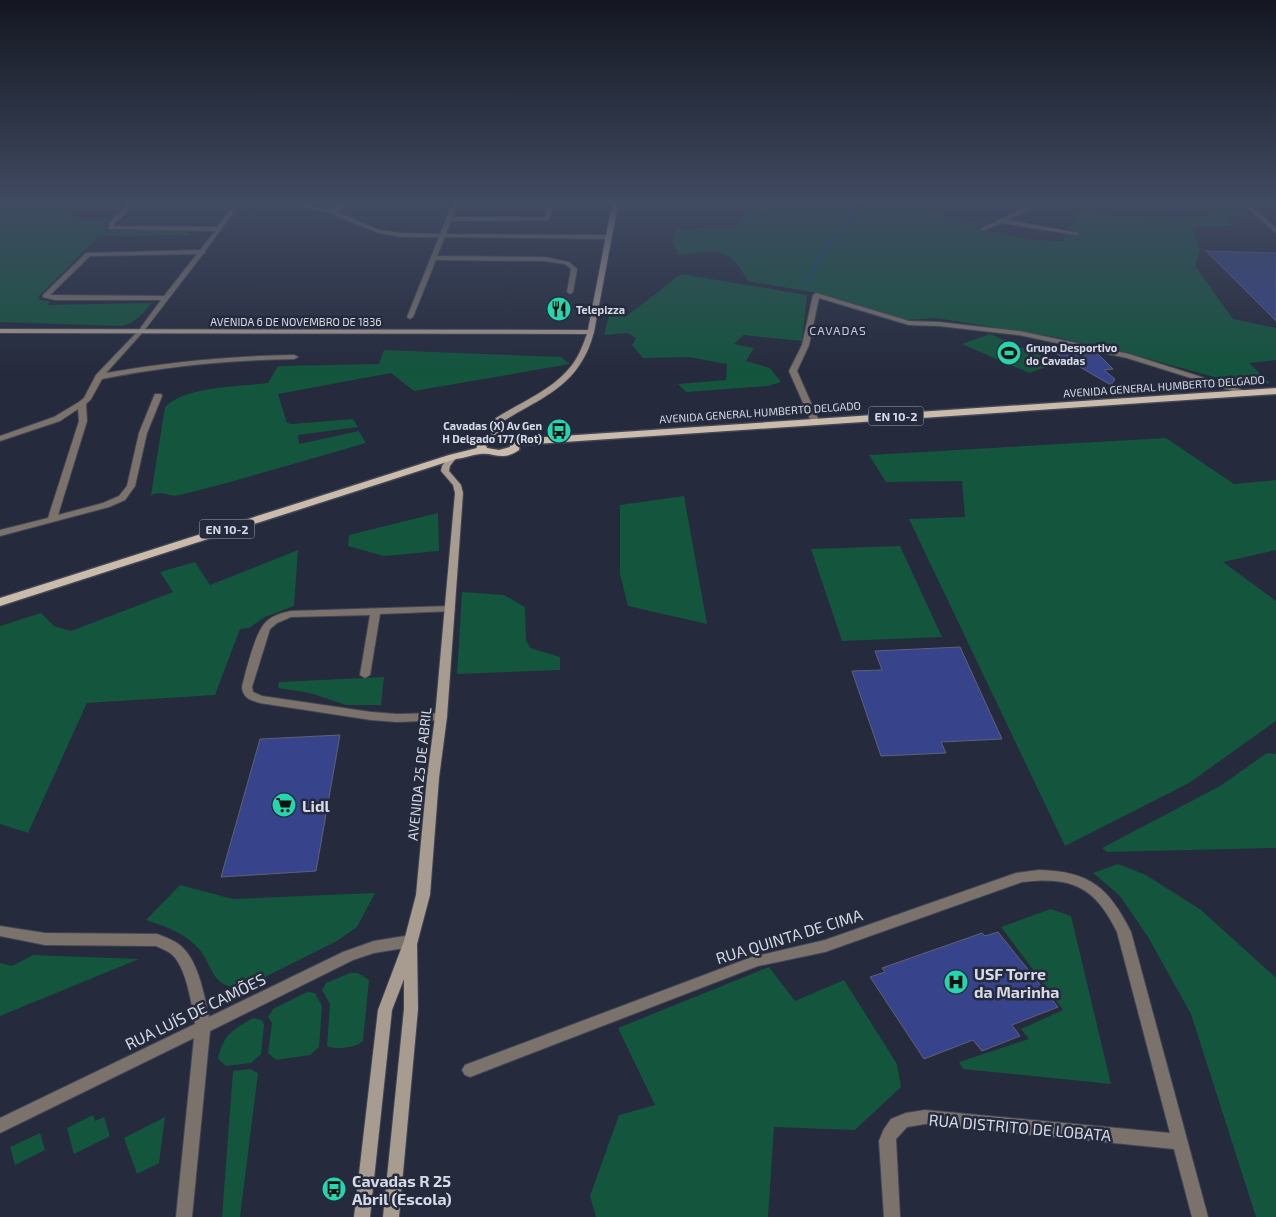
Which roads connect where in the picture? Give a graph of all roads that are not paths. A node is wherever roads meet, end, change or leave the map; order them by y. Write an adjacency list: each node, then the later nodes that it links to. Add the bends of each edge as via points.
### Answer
1 (81, 261): 7 (street, via 45,296)
2 (196, 261): 7 (street)
3 (434, 261): 8 (street)
4 (557, 261): 6 (street, via 566,262 574,269)
5 (604, 261): 11 (main road)
6 (570, 292)
7 (167, 298): 10 (street)
8 (410, 317)
9 (0, 331): 10 (main road, AVENIDA 6 DE NOVEMBRO DE 1836)
10 (141, 331): 11 (main road, AVENIDA 6 DE NOVEMBRO DE 1836); 13 (street)
11 (591, 332): 19 (main road, via 587,347 567,378 499,420 495,425)
12 (294, 357): 13 (street, via 228,358)
13 (99, 377): 17 (street)
14 (1276, 391): 15 (main road, AVENIDA GENERAL HUMBERTO DELGADO / EN 10-2)
15 (1248, 393): 18 (main road, AVENIDA GENERAL HUMBERTO DELGADO / EN 10-2); 18 (street, via 1128,356 1019,334 909,323 816,295 811,324 793,371)
16 (158, 396): 24 (street, via 143,434 127,493 106,505)
17 (82, 404): 20 (street, via 57,419); 24 (street, via 83,421)
18 (815, 421): 21 (main road, AVENIDA GENERAL HUMBERTO DELGADO / EN 10-2)
19 (495, 437): 21 (main road, AVENIDA GENERAL HUMBERTO DELGADO / EN 10-2); 22 (main road, via 483,442)
20 (1, 441)
21 (515, 442): 22 (main road, AVENIDA GENERAL HUMBERTO DELGADO / EN 10-2, via 515,448 506,452)
22 (483, 450): 23 (main road, EN 10-2)
23 (453, 457): 26 (main road, EN 10-2); 27 (main road, AVENIDA 25 DE ABRIL, via 445,471 459,489)
24 (52, 519): 25 (street)
25 (0, 533)
26 (0, 602)
27 (450, 609): 28 (street); 30 (main road, AVENIDA 25 DE ABRIL)
28 (376, 611): 29 (street); 30 (street, via 291,614 269,623 247,687 248,694 260,699 371,716)
29 (365, 675)
30 (441, 717): 32 (main road, AVENIDA 25 DE ABRIL, via 423,895)
31 (0, 931): 33 (street, via 45,939 144,939 168,943 183,958 195,985)
32 (411, 941): 33 (street, RUA LUÍS DE CAMÕES, via 374,947 348,956); 38 (main road, AVENIDA 25 DE ABRIL, via 384,1010); 39 (main road, AVENIDA 25 DE ABRIL, via 410,1009)
33 (203, 1026): 35 (street, RUA LUÍS DE CAMÕES); 37 (street)
34 (470, 1070): 36 (street, RUA QUINTA DE CIMA, via 757,961 825,946 1021,877 1037,874 1066,876 1080,880 1103,896 1119,919)
35 (0, 1126)
36 (1180, 1142): 40 (street, RUA DISTRITO DE LOBATA, via 909,1118 898,1123 887,1142); 41 (street)
37 (184, 1217)
38 (362, 1217)
39 (391, 1217)
40 (892, 1217)
41 (1200, 1217)

